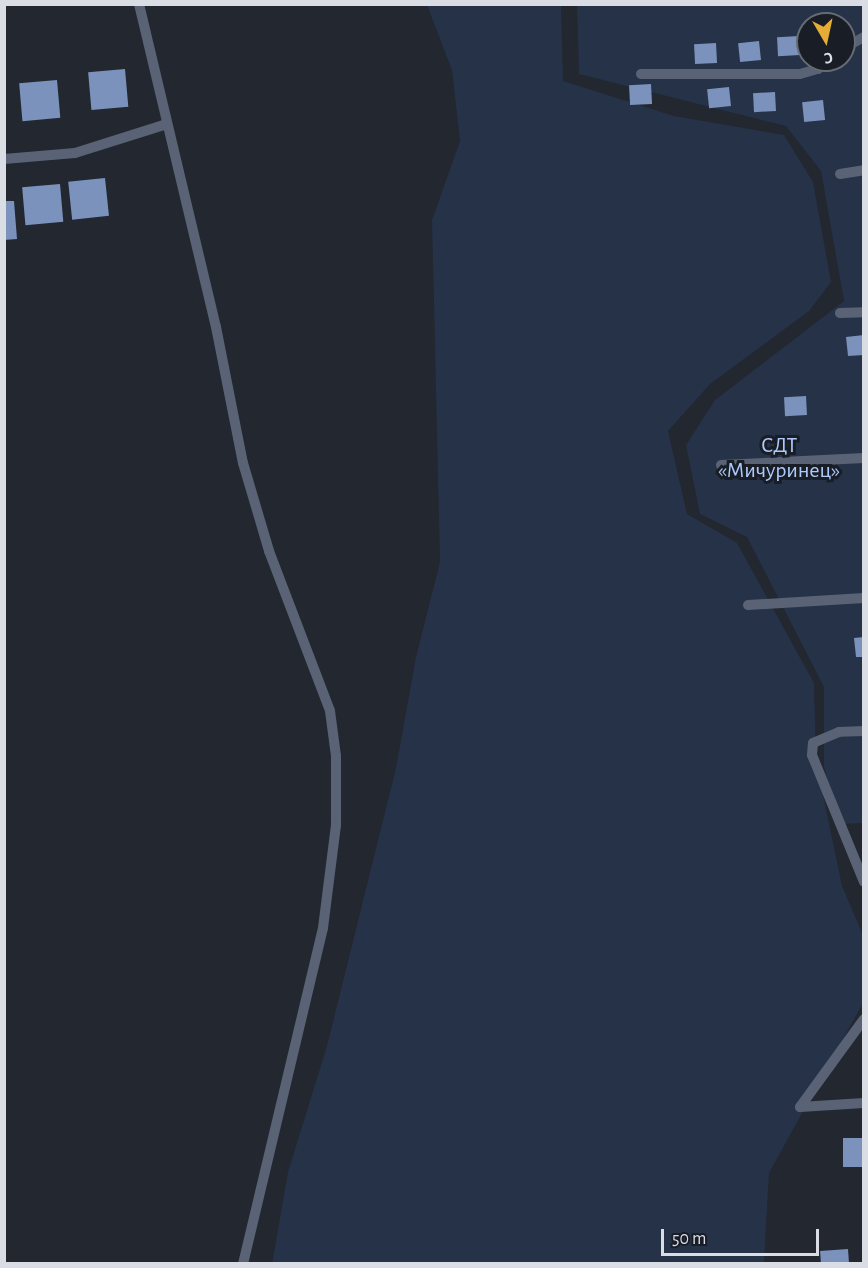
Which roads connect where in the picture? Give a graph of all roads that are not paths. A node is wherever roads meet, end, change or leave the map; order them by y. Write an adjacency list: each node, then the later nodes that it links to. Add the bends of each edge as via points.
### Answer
1 (139, 4): 4 (lane)
2 (807, 72): 3 (lane)
3 (641, 74)
4 (166, 124): 5 (lane, via 75,153); 18 (lane, via 216,327 243,463 269,551 330,711 336,756 336,825 322,928)
5 (4, 159)
6 (864, 170): 7 (lane)
7 (840, 174)
8 (864, 312): 9 (lane)
9 (840, 313)
10 (864, 458): 11 (lane)
11 (721, 465)
12 (864, 598): 13 (lane)
13 (748, 605)
14 (864, 731): 15 (lane, via 839,732 813,743 812,755)
15 (864, 882)
16 (864, 1020): 17 (lane, via 800,1107)
17 (864, 1103)
18 (243, 1263)

